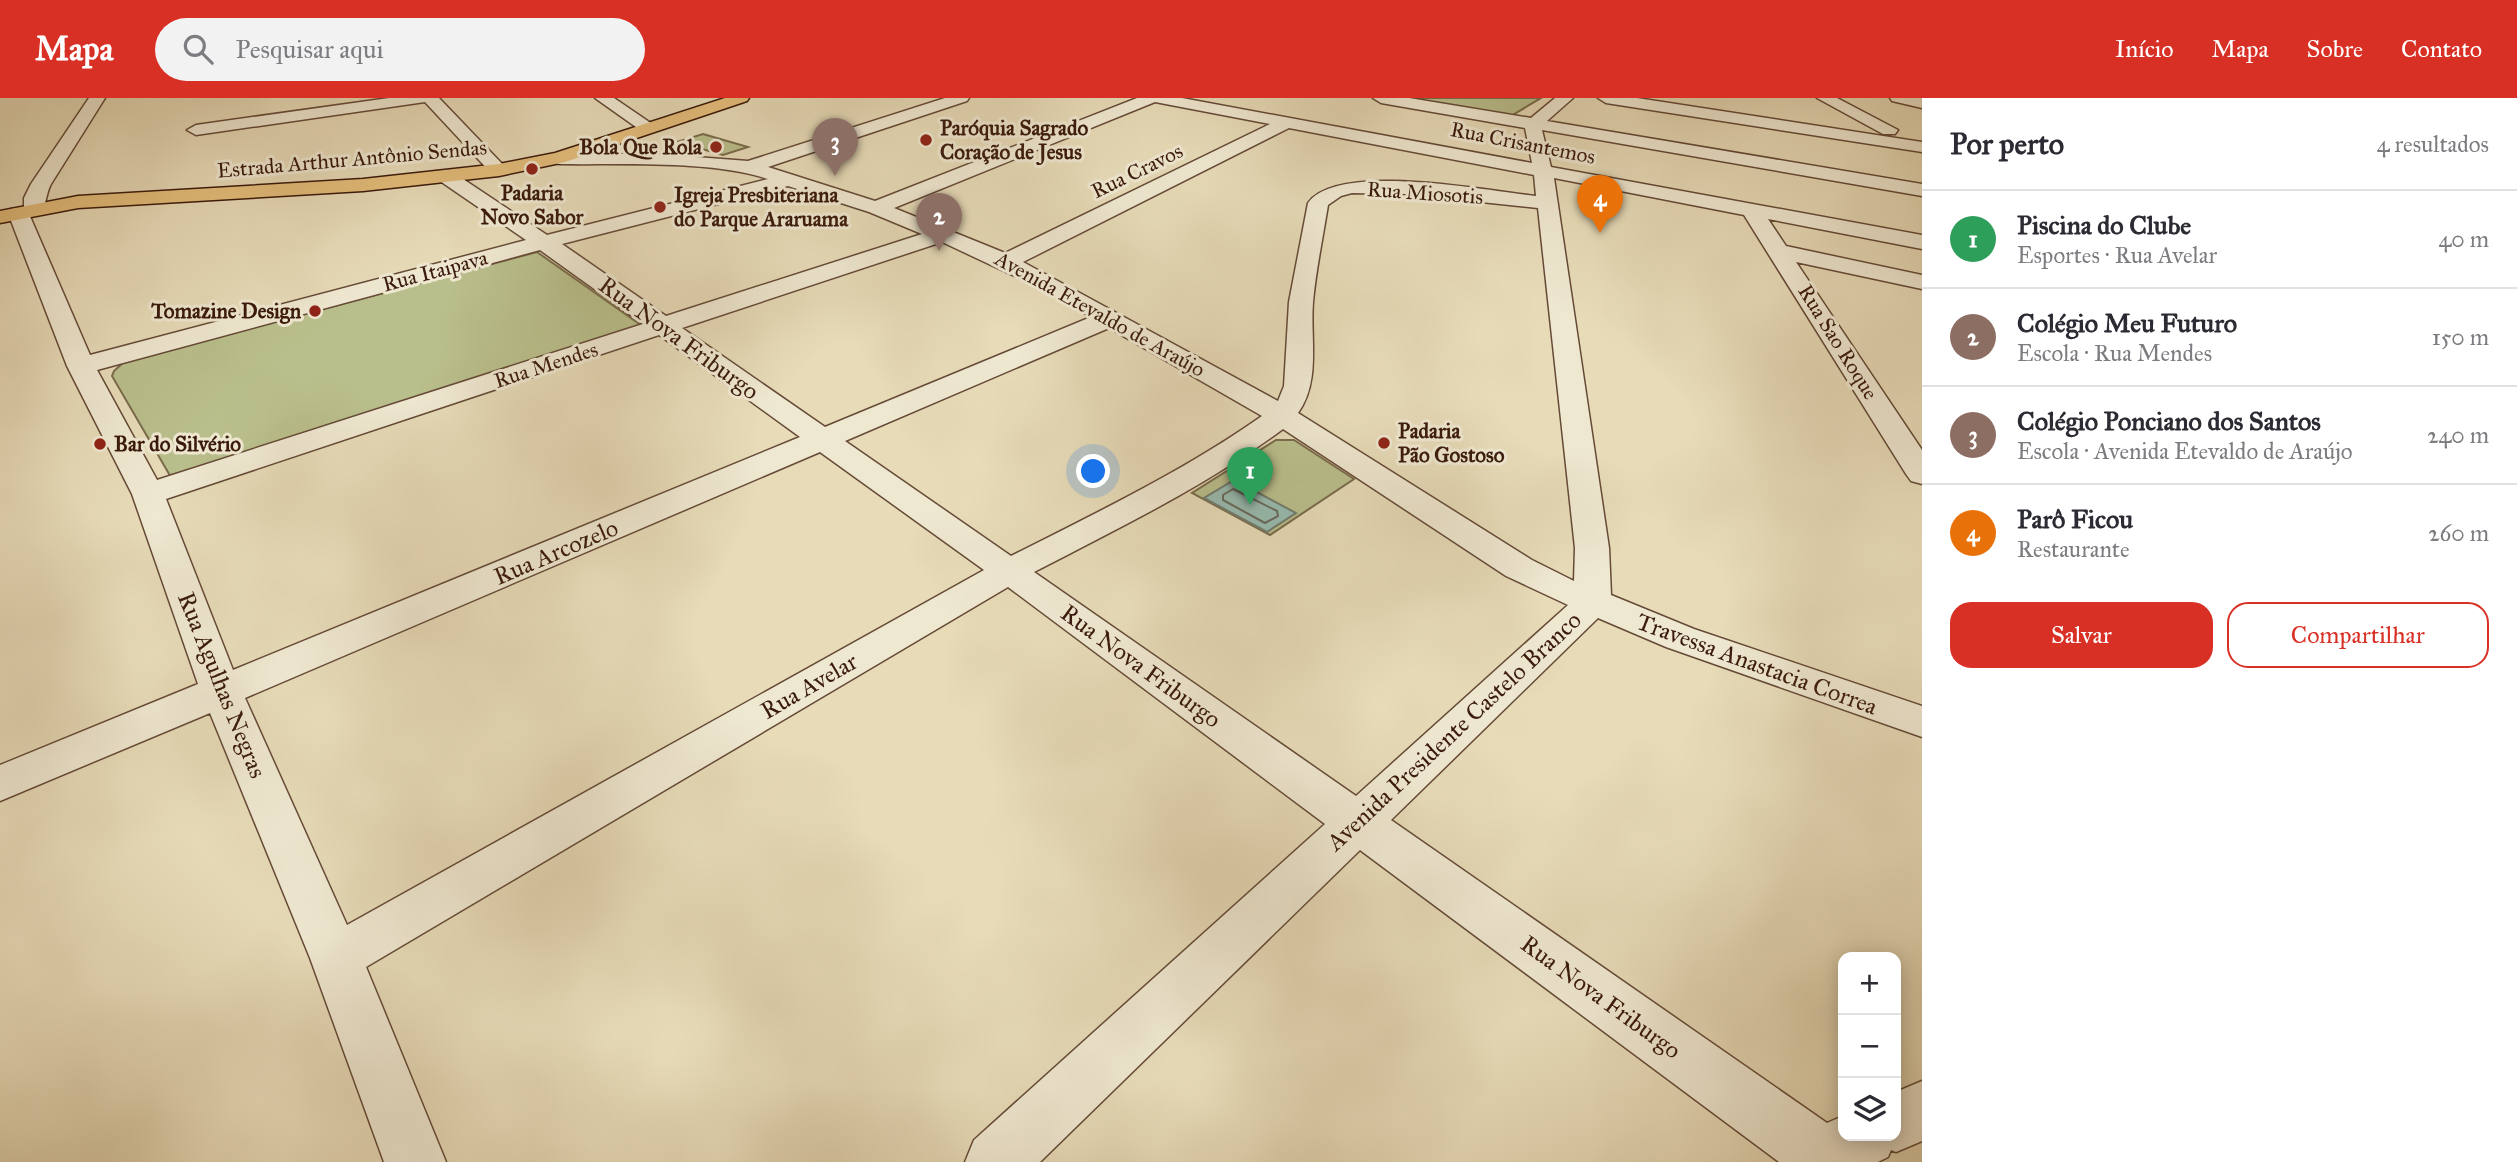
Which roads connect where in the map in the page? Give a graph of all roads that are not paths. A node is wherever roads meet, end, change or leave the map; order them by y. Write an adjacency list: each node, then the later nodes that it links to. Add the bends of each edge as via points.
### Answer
1 (97, 98): 31 (street, via 34,198)
2 (423, 98): 19 (street)
3 (430, 98): 24 (street)
4 (603, 98): 17 (street)
5 (741, 98): 17 (main road, Estrada Arthur Antônio Sendas)
6 (961, 98): 23 (street)
7 (1151, 98): 29 (street)
8 (1157, 98): 15 (street, Rua Crisantemos)
9 (1381, 98): 16 (street)
10 (1564, 98): 16 (street)
11 (1606, 98): 21 (street)
12 (1898, 98): 13 (street)
13 (1922, 103)
14 (1821, 108): 18 (street); 18 (street, via 1852,112)
15 (1288, 122): 27 (street, Rua Crisantemos); 36 (street, Rua Cravos)
16 (1533, 124): 27 (street, Avenida Presidente Castelo Branco, via 1531,133); 28 (street)
17 (649, 128): 22 (main road, Estrada Arthur Antônio Sendas)
18 (1886, 129): 20 (street); 21 (street)
19 (196, 130)
20 (1922, 137)
21 (1922, 147)
22 (559, 158): 23 (street, Avenida Etevaldo de Araújo); 24 (main road, Estrada Arthur Antônio Sendas)
23 (749, 167): 26 (street, Avenida Etevaldo de Araújo)
24 (499, 170): 25 (main road, Estrada Arthur Antônio Sendas)
25 (447, 177): 31 (main road, Estrada Arthur Antônio Sendas, via 112,199); 33 (street, Rua Nova Friburgo)
26 (791, 179): 29 (street, Avenida Etevaldo de Araújo); 33 (street, Rua Itaipava)
27 (1544, 186): 30 (street, Rua Crisantemos); 41 (street, Rua Miosotis, via 1369,187 1337,190 1326,196 1318,203 1301,302 1298,386); 46 (street, Avenida Presidente Castelo Branco, via 1591,536)
28 (1922, 190)
29 (876, 208): 32 (street, Avenida Etevaldo de Araújo)
30 (1752, 211): 34 (street, Rua Crisantemos); 35 (street, Rua Sao Roque)
31 (17, 213): 40 (street, Rua Agulhas Negras)
32 (943, 234): 36 (street, Avenida Etevaldo de Araújo); 39 (street, Rua Mendes)
33 (544, 242): 39 (street, Rua Nova Friburgo); 40 (street, Rua Itaipava)
34 (1922, 242)
35 (1780, 252): 37 (street); 43 (street, Rua Sao Roque)
36 (1007, 261): 38 (street, Avenida Etevaldo de Araújo)
37 (1922, 282)
38 (1111, 318): 41 (street, Avenida Etevaldo de Araújo); 42 (street, Rua Arcozelo)
39 (662, 326): 42 (street, Rua Nova Friburgo); 44 (street, Rua Mendes)
40 (80, 366): 44 (street, Rua Agulhas Negras)
41 (1282, 415): 45 (street, Rua Avelar, via 1149,499); 46 (street, Avenida Etevaldo de Araújo, via 1519,568)
42 (823, 441): 45 (street, Rua Nova Friburgo); 47 (street, Rua Arcozelo)
43 (1922, 474)
44 (148, 494): 47 (street, Rua Agulhas Negras)
45 (1009, 571): 50 (street, Rua Nova Friburgo); 51 (street, Rua Avelar)
46 (1592, 603): 48 (street, Travessa Anastacia Correa, via 1797,681); 50 (street, Avenida Presidente Castelo Branco)
47 (221, 690): 49 (street, Rua Arcozelo); 51 (street, Rua Agulhas Negras)
48 (1922, 722)
49 (0, 784)
50 (1357, 821): 54 (street, Rua Nova Friburgo); 56 (street, Avenida Presidente Castelo Branco)
51 (337, 958): 55 (street, Rua Agulhas Negras)
52 (1922, 1110): 53 (street)
53 (1901, 1120)
54 (1832, 1154)
55 (415, 1162)
56 (996, 1162)

